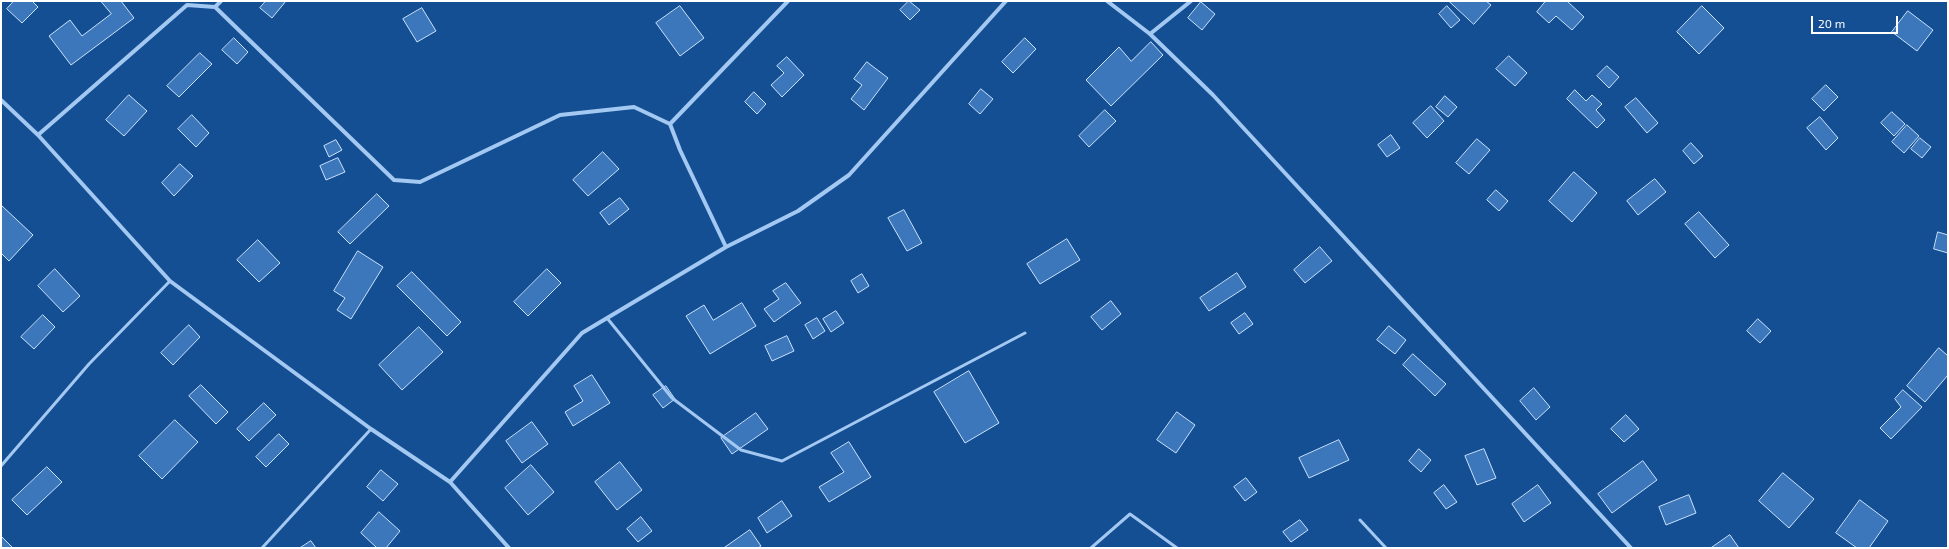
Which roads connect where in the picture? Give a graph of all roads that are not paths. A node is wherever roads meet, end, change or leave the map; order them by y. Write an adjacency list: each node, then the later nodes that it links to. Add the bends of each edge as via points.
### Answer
1 (221, 1): 6 (street)
2 (788, 1): 9 (street)
3 (1006, 1): 11 (street, via 849,175 798,211)
4 (1107, 1): 7 (street)
5 (1191, 1): 7 (street)
6 (215, 7): 9 (street, via 394,180 420,182 560,115 634,107); 10 (street, via 187,5)
7 (1150, 34): 24 (street, via 1213,95)
8 (1, 100): 10 (street)
9 (670, 124): 11 (street)
10 (38, 135): 12 (street)
11 (726, 247): 13 (street)
12 (170, 282): 15 (street); 16 (lane, via 90,364)
13 (607, 318): 14 (lane, via 672,398 741,450 782,461); 17 (street, via 582,333)
14 (1025, 333)
15 (371, 429): 17 (street); 19 (lane)
16 (1, 466)
17 (450, 482): 20 (street)
18 (1360, 520): 23 (lane)
19 (262, 548)
20 (509, 548)
21 (1091, 548): 22 (lane, via 1130,514)
22 (1177, 548)
23 (1386, 548)
24 (1631, 548)

